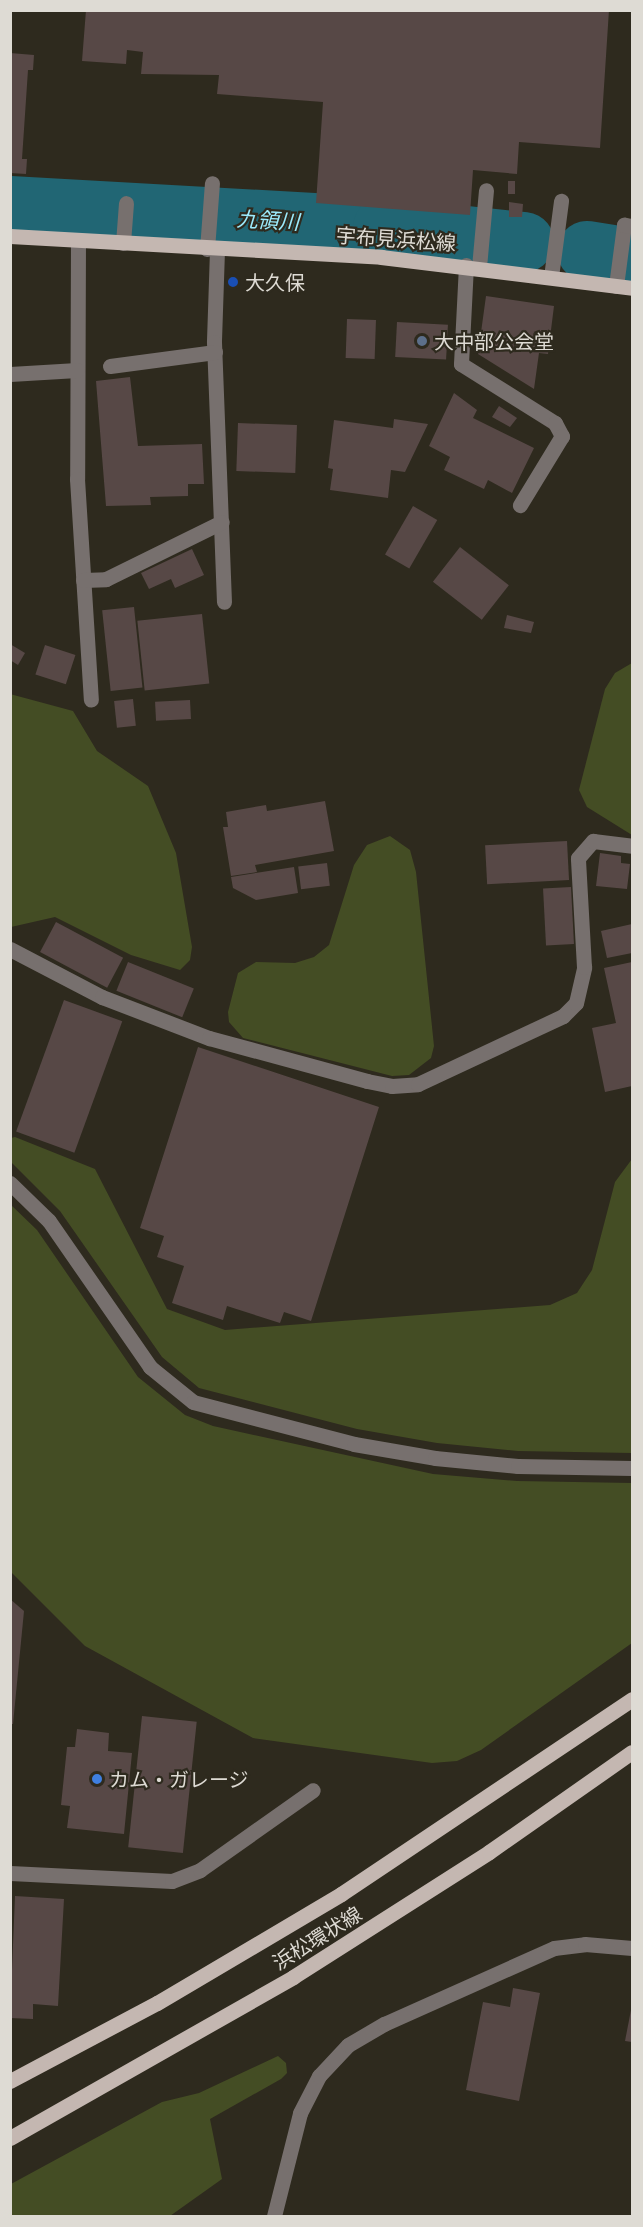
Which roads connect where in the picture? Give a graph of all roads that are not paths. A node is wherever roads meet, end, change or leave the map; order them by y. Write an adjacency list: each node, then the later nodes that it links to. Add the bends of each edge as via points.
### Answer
1 (212, 183): 9 (street, via 208,229)
2 (486, 190): 10 (street, via 482,242)
3 (561, 201): 11 (street)
4 (126, 203): 8 (street)
5 (633, 226): 12 (street, via 624,225)
6 (10, 236): 7 (main road, 宇布見浜松線)
7 (78, 240): 8 (main road, 宇布見浜松線); 16 (street)
8 (123, 243): 9 (main road, 宇布見浜松線)
9 (212, 249): 10 (main road, 宇布見浜松線); 14 (street)
10 (473, 266): 11 (main road, 宇布見浜松線); 18 (street, via 461,364 555,423 562,436)
11 (551, 277): 12 (main road, 宇布見浜松線)
12 (616, 286): 13 (main road, 宇布見浜松線)
13 (633, 288)
14 (214, 352): 15 (street); 19 (street)
15 (110, 366)
16 (77, 370): 17 (street); 20 (street)
17 (10, 374)
18 (520, 505)
19 (222, 522): 20 (street, via 106,579); 21 (street)
20 (82, 580): 22 (street)
21 (224, 602)
22 (91, 700)
23 (633, 846): 24 (street, via 593,841 578,858 584,967 576,1002 563,1016 418,1084 392,1086 356,1079 209,1038 102,997)
24 (10, 949)
25 (10, 1183): 26 (street, via 49,1221 150,1367 193,1402 342,1441 435,1458 518,1466)
26 (633, 1468)
27 (633, 1699): 32 (main road, 浜松環状線, via 341,1894 157,2002)
28 (633, 1752): 33 (main road, 浜松環状線, via 322,1960)
29 (313, 1790): 30 (street, via 200,1870 172,1881)
30 (10, 1873)
31 (633, 1948): 34 (street, via 585,1944 554,1948 384,2024 348,2045 320,2076 300,2113)
32 (10, 2080)
33 (10, 2138)
34 (274, 2217)

